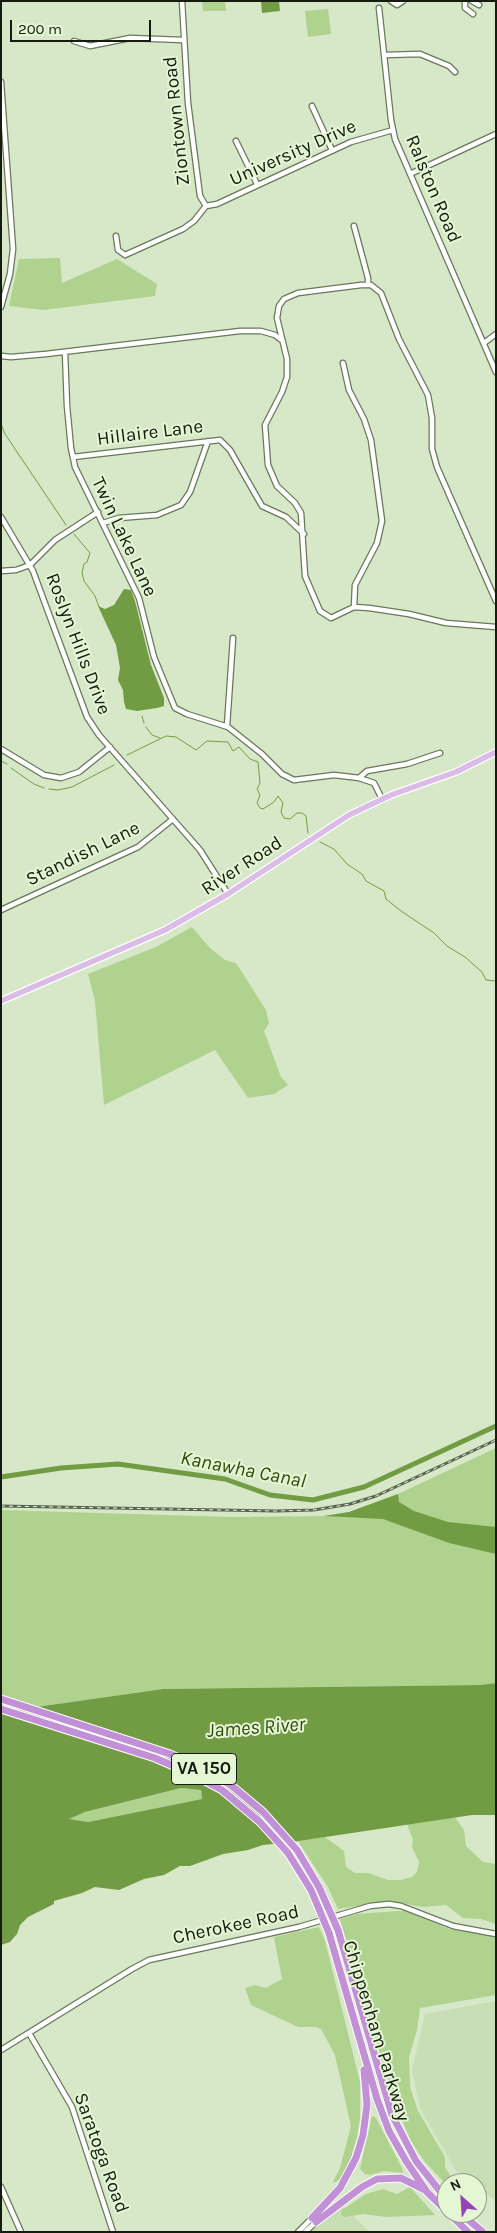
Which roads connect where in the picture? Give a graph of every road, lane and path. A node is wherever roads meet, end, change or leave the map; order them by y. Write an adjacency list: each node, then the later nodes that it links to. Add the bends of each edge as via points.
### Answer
1 (182, 1): 9 (street, Ziontown Road)
2 (391, 1): 3 (street, via 396,5)
3 (403, 1)
4 (465, 1): 8 (street, via 465,8)
5 (472, 1): 6 (street)
6 (479, 5)
7 (379, 8): 11 (street, Ralston Road)
8 (474, 14)
9 (183, 40): 10 (street, via 130,38 90,46); 21 (street, Ziontown Road, via 200,196)
10 (74, 41)
11 (385, 56): 12 (street, via 420,54 449,66); 15 (street, Ralston Road)
12 (455, 72)
13 (1, 82): 25 (street, via 13,249)
14 (312, 106): 18 (street)
15 (393, 130): 18 (street, University Drive); 19 (street, Ralston Road)
16 (496, 134): 19 (street)
17 (236, 141): 20 (street)
18 (332, 150): 20 (street, University Drive)
19 (410, 174): 28 (street, Ralston Road)
20 (257, 184): 21 (street, University Drive)
21 (206, 206): 23 (street, via 183,229 124,255 118,250)
22 (354, 226): 24 (street)
23 (116, 236)
24 (368, 285): 27 (street, via 288,296 282,301 277,314); 41 (street, via 381,293 399,339 428,395 432,449 437,467)
25 (1, 307)
26 (496, 334): 28 (street)
27 (281, 340): 29 (street, via 261,331 240,331); 38 (street, via 287,377 264,425 268,465 277,486 298,507)
28 (484, 343): 32 (street, Ralston Road)
29 (65, 352): 30 (street); 34 (street, Twin Lake Lane)
30 (1, 356)
31 (343, 363): 42 (street, via 349,390 371,440 382,521 378,543 355,584)
32 (496, 372)
33 (208, 441): 34 (street, Hillaire Lane); 37 (street, via 190,492 181,505 158,515 119,518); 38 (street, Hillaire Lane, via 220,440 226,444 260,504 286,517)
34 (73, 457): 35 (street, Twin Lake Lane)
35 (98, 512): 37 (street, Twin Lake Lane); 39 (street, via 54,540)
36 (1, 516): 39 (street, Roslyn Hills Drive)
37 (103, 523): 45 (street, Twin Lake Lane, via 139,598 154,657 173,704 181,712)
38 (304, 535): 42 (street, via 305,576 320,611 334,618)
39 (30, 565): 40 (street); 46 (street, Roslyn Hills Drive, via 80,702 92,725)
40 (1, 571)
41 (496, 601)
42 (354, 607): 43 (street, via 409,614 446,623)
43 (496, 627)
44 (233, 638): 45 (street)
45 (227, 726): 50 (street, Twin Lake Lane, via 282,774 294,780 334,775)
46 (110, 747): 47 (street, via 78,772 61,778 44,775); 52 (street, Roslyn Hills Drive)
47 (1, 749)
48 (496, 752): 51 (main road, River Road, via 456,772)
49 (440, 753): 50 (street, via 407,764 367,771)
50 (359, 778): 51 (street, Twin Lake Lane, via 374,783)
51 (382, 799): 53 (main road, River Road, via 336,822)
52 (173, 818): 53 (street, Roslyn Hills Drive, via 200,850); 54 (street, Standish Lane, via 138,847)
53 (228, 894): 55 (main road, River Road, via 159,932)
54 (1, 910)
55 (1, 1000)
56 (1, 1699): 63 (highway, Chippenham Parkway / VA 150, bridge, via 170,1754 202,1768 232,1786 263,1812 297,1850 320,1887 338,1930 392,2115 416,2161)
57 (1, 1709): 59 (highway, Chippenham Parkway / VA 150, bridge, via 156,1758 222,1790 260,1822 288,1853 315,1898 329,1933)
58 (496, 1934): 60 (street, Cherokee Road, via 453,1926 401,1906 370,1906 299,1927 150,1960)
59 (351, 2009): 64 (highway, Chippenham Parkway / VA 150, via 386,2123 401,2154); 65 (highway, via 367,2089 363,2135 345,2181)
60 (29, 2033): 61 (street, Cherokee Road); 68 (street, Saratoga Road, via 72,2107)
61 (1, 2050)
62 (1, 2187): 67 (street)
63 (437, 2187)
64 (427, 2192): 65 (highway, via 401,2178 377,2179); 71 (highway, Chippenham Parkway / VA 150)
65 (314, 2220): 69 (street); 70 (street)
66 (472, 2223): 72 (highway)
67 (20, 2232)
68 (113, 2232)
69 (298, 2232)
70 (306, 2232)
71 (468, 2232)
72 (483, 2232)

